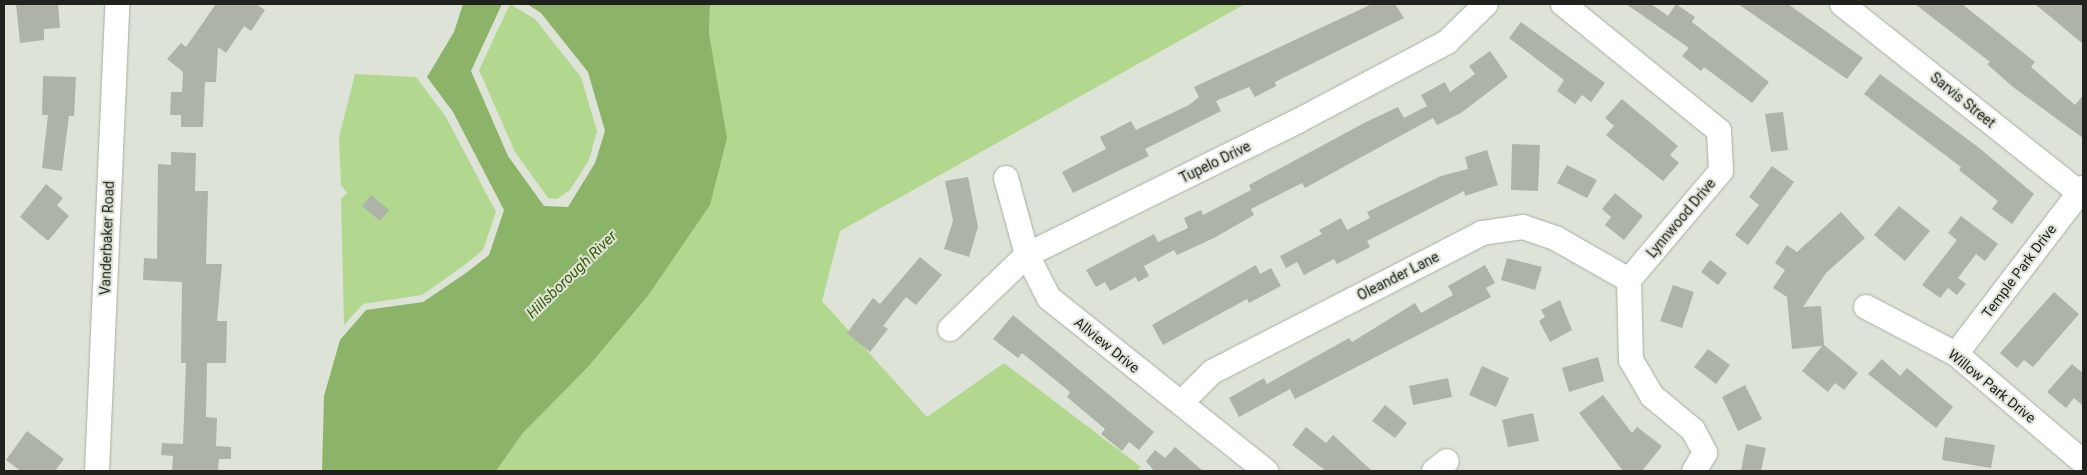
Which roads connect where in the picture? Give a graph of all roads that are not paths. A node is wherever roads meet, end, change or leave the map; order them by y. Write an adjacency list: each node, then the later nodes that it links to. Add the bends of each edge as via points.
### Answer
1 (117, 4): 14 (street, Vanderbaker Road)
2 (1486, 4): 7 (street, Tupelo Drive, via 1446,42 1298,121)
3 (1563, 4): 8 (street, Lynnwood Drive, via 1720,131 1722,171)
4 (1842, 4): 6 (street, Sarvis Street)
5 (1006, 178): 7 (street, Allview Drive)
6 (2082, 192): 11 (street, Temple Park Drive)
7 (1027, 255): 10 (street, Tupelo Drive); 12 (street, Allview Drive, via 1048,298)
8 (1629, 280): 12 (street, Oleander Lane, via 1557,239 1523,227 1482,234 1212,372); 16 (street, via 1631,360 1652,396 1693,430 1705,453)
9 (1866, 307): 11 (street, Willow Park Drive)
10 (950, 329)
11 (1956, 354): 13 (street, Willow Park Drive)
12 (1181, 403): 15 (street, Allview Drive)
13 (2083, 462)
14 (97, 471)
15 (1266, 471)
16 (1694, 471)

